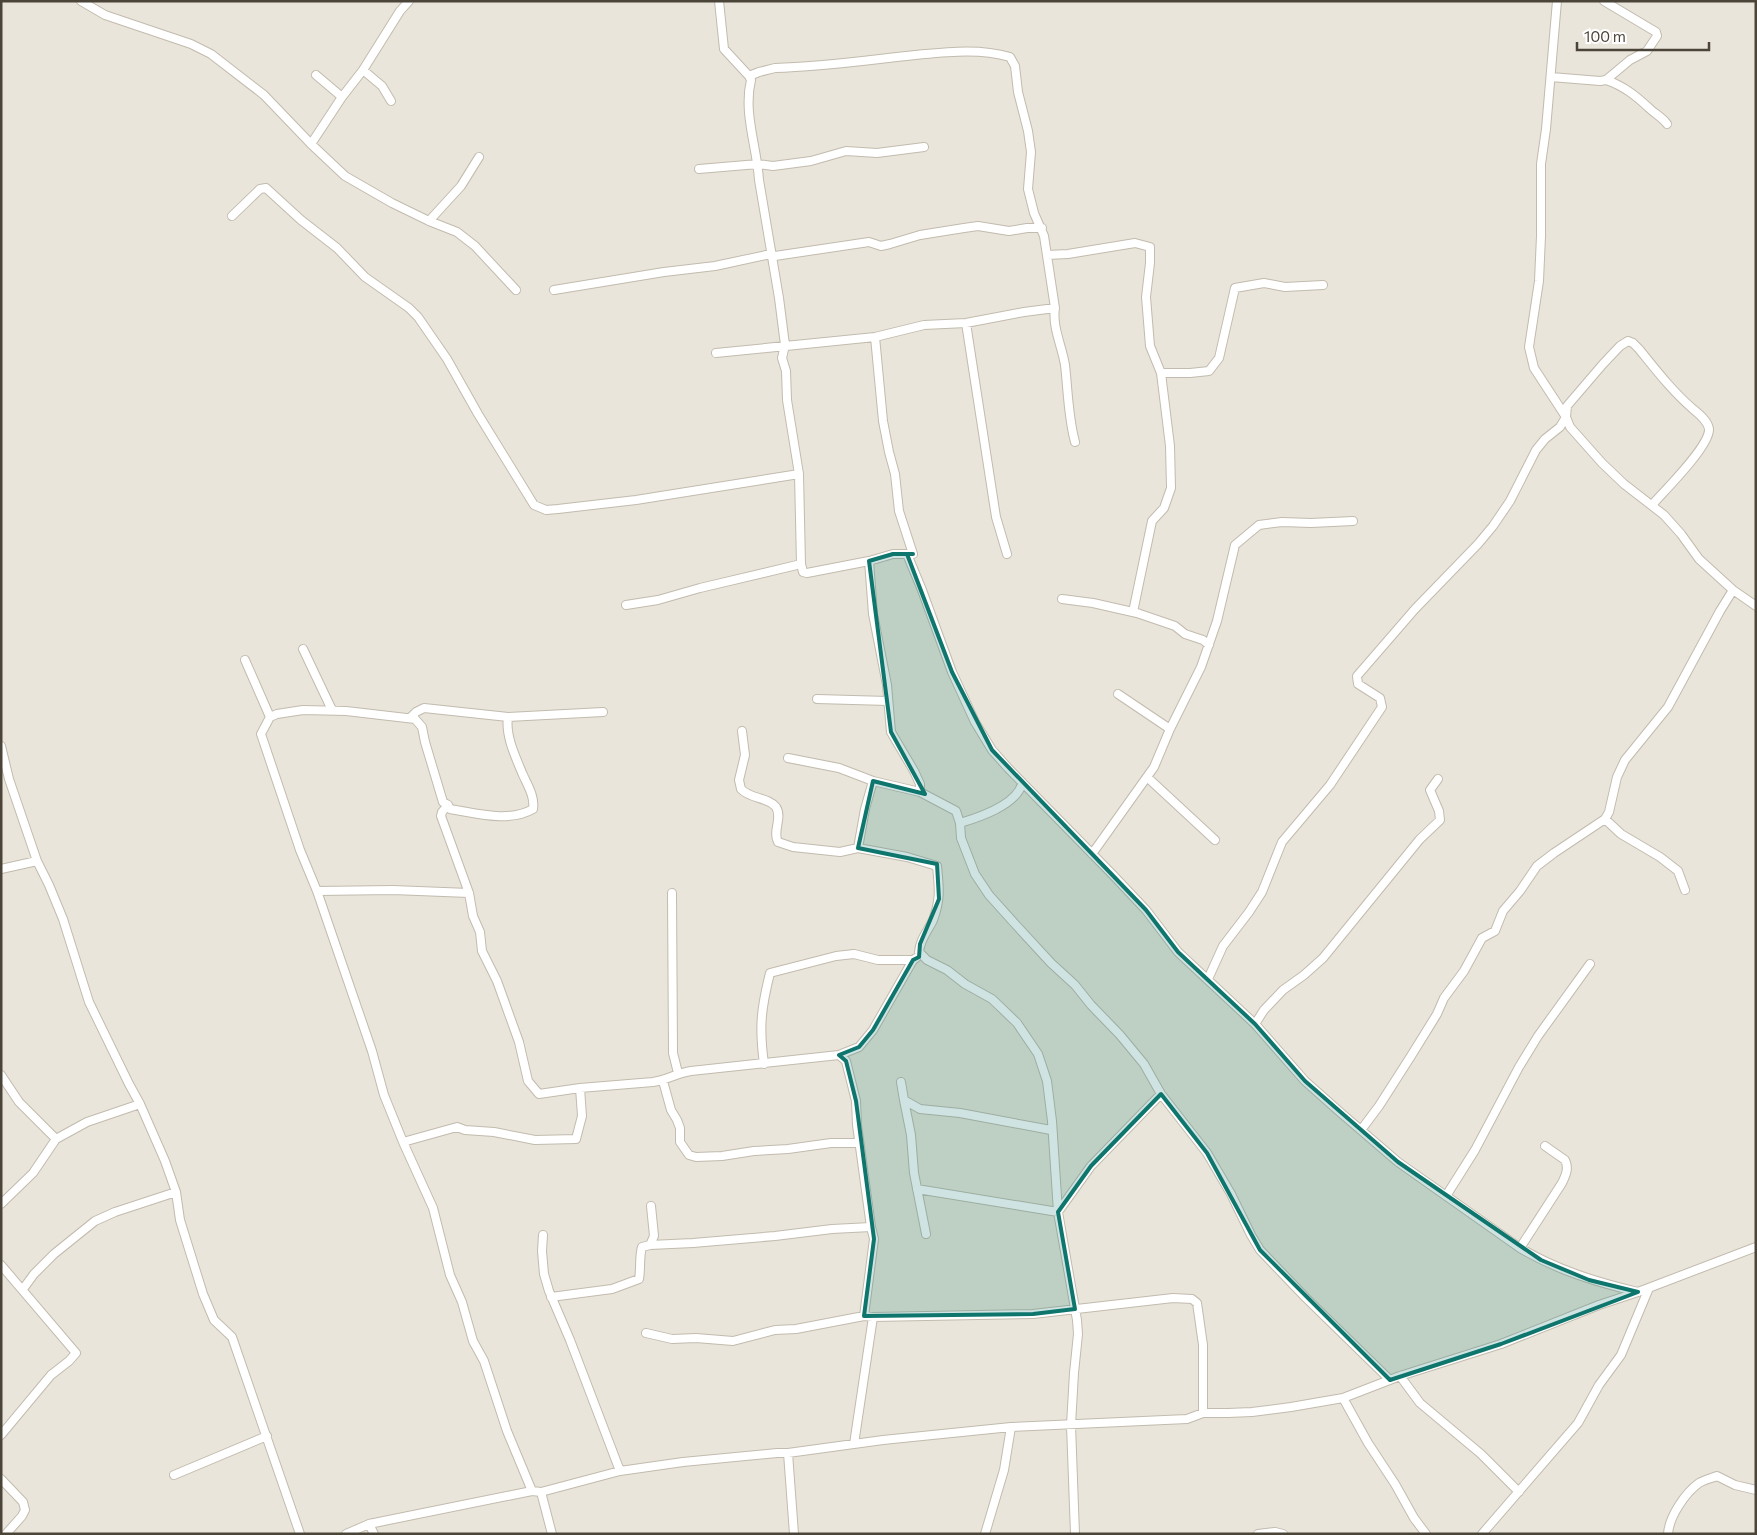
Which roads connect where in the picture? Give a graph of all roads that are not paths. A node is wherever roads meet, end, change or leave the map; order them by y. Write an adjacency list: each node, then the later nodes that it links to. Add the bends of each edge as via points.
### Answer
1 (81, 1): 14 (street, via 105,15 191,44 210,54 264,95)
2 (409, 1): 6 (street)
3 (719, 1): 8 (street, via 724,49)
4 (1557, 1): 9 (street)
5 (1604, 1): 10 (street, via 1656,32 1657,36 1647,51)
6 (363, 70): 11 (street); 12 (street, via 382,86)
7 (316, 75): 11 (street)
8 (750, 76): 17 (street, via 749,114); 21 (street, via 775,68 946,52 977,51 1010,57 1015,66 1031,152 1028,190)
9 (1551, 77): 10 (street); 33 (street, via 1541,164 1538,281 1529,347 1534,368)
10 (1606, 80): 13 (street, via 1638,97)
11 (342, 98): 14 (street)
12 (391, 101)
13 (1667, 124)
14 (311, 144): 20 (street, via 345,176)
15 (924, 147): 17 (street, via 878,153 846,151 811,161 773,166)
16 (479, 157): 20 (street, via 461,186)
17 (758, 164): 18 (street); 22 (street)
18 (699, 169)
19 (232, 216): 35 (street, via 260,189 266,188 365,276 409,308 447,359 534,505 539,508 558,510)
20 (429, 221): 25 (street, via 457,232 476,246)
21 (1042, 228): 22 (street, via 1004,231 978,226 920,235 881,246 869,242 776,256); 23 (street)
22 (771, 254): 26 (street, via 715,266); 30 (street)
23 (1047, 255): 27 (street); 32 (street, via 1135,243 1150,247 1146,297 1150,346)
24 (1323, 286): 32 (street, via 1285,287 1264,283 1235,288 1219,358 1210,371)
25 (516, 290)
26 (554, 290)
27 (1055, 308): 28 (street); 34 (street)
28 (966, 323): 29 (street, via 924,325); 39 (street, via 996,517)
29 (874, 338): 30 (street); 38 (street, via 883,421 895,474 899,511 913,554)
30 (785, 345): 31 (street); 35 (street, via 782,358)
31 (716, 353)
32 (1161, 373): 46 (street, via 1170,446 1171,488 1164,508 1152,521)
33 (1566, 417): 36 (street, via 1570,427 1602,464); 36 (street, via 1567,406 1620,346 1628,341 1633,343 1677,396 1701,416 1709,429 1702,449); 82 (street, via 1536,450 1510,501 1478,544 1415,608 1357,676 1358,684 1380,698 1382,707 1330,785 1282,842 1262,892 1223,946)
34 (1075, 442)
35 (799, 474): 41 (street)
36 (1652, 505): 42 (street, via 1681,534 1699,559)
37 (1353, 521): 47 (street, via 1259,525 1235,545)
38 (907, 554): 40 (street, via 893,554); 65 (street, via 952,672 975,722 992,750)
39 (1007, 554)
40 (869, 561): 41 (street, via 807,573 803,572); 52 (street, via 873,614)
41 (801, 564): 44 (street)
42 (1734, 590): 45 (street); 68 (street, via 1668,707 1625,760)
43 (1062, 599): 46 (street)
44 (626, 606)
45 (1756, 606)
46 (1133, 612): 47 (street, via 1174,626)
47 (1209, 645): 58 (street)
48 (303, 649): 53 (street)
49 (245, 660): 55 (street)
50 (1118, 694): 58 (street)
51 (816, 699): 52 (street)
52 (888, 701): 66 (street, via 891,732 914,771)
53 (332, 710): 55 (street, via 303,710); 57 (street)
54 (603, 712): 56 (street)
55 (270, 717): 76 (street, via 261,734)
56 (508, 717): 57 (street, via 424,708); 67 (street, via 508,732 534,801 533,809 521,815 490,815 450,809)
57 (410, 718): 67 (street, via 422,727 443,802)
58 (1170, 728): 62 (street)
59 (742, 731): 71 (street, via 745,755 739,780 741,789 776,807 778,822 775,834 778,842 840,852)
60 (2, 749): 73 (street)
61 (788, 758): 64 (street, via 839,768)
62 (1147, 777): 70 (street); 72 (street)
63 (1438, 779): 83 (street, via 1430,790 1440,820 1420,839 1323,958 1282,990)
64 (873, 781): 66 (street); 71 (street)
65 (1022, 784): 69 (street, via 1021,790 1011,800); 72 (street)
66 (920, 792): 69 (street, via 956,811)
67 (448, 806): 77 (street, via 442,812 442,822)
68 (1605, 819): 75 (street, via 1621,834 1678,871); 95 (street, via 1537,866 1503,910 1495,931 1482,938 1379,1106)
69 (960, 823): 91 (street, via 964,848 989,895 1120,1034 1144,1064)
70 (1216, 840)
71 (858, 848): 79 (street, via 937,866 939,899 920,944)
72 (1092, 854): 82 (street, via 1146,910 1178,952)
73 (37, 861): 74 (street); 93 (street, via 63,919 97,1021)
74 (1, 869)
75 (1685, 890)
76 (317, 891): 77 (street); 97 (street, via 384,1095)
77 (469, 893): 90 (street, via 482,951 519,1042 528,1081 539,1094)
78 (672, 893): 86 (street, via 673,1053)
79 (922, 955): 80 (street); 94 (street, via 992,999 1017,1023 1038,1054 1047,1081)
80 (912, 960): 84 (street, via 860,1047); 85 (street, via 878,960 854,954 770,973 760,1020)
81 (1590, 964): 102 (street, via 1538,1036)
82 (1208, 978): 83 (street)
83 (1256, 1024): 95 (street, via 1305,1080)
84 (839, 1055): 85 (street); 98 (street, via 846,1061 850,1072)
85 (764, 1064): 86 (street)
86 (678, 1073): 88 (street)
87 (1, 1075): 96 (street, via 19,1102)
88 (663, 1081): 90 (street); 98 (street, via 680,1128 680,1142 689,1155 722,1156 831,1143)
89 (901, 1082): 92 (street)
90 (580, 1088): 97 (street, via 582,1116 576,1139 535,1140 458,1127)
91 (1161, 1094): 105 (street, via 1091,1166); 122 (street, via 1207,1153 1260,1250)
92 (904, 1100): 94 (street, via 920,1109); 100 (street)
93 (140, 1104): 96 (street, via 87,1122); 101 (street)
94 (1052, 1130): 105 (street)
95 (1360, 1130): 102 (street)
96 (56, 1139): 103 (street, via 33,1173)
97 (403, 1142): 134 (street, via 433,1208 450,1275 473,1341 484,1361 507,1431)
98 (859, 1143): 106 (street)
99 (1545, 1146): 111 (street, via 1565,1160 1567,1172)
100 (917, 1189): 105 (street); 107 (street)
101 (176, 1192): 114 (street, via 95,1221 54,1254); 128 (street, via 180,1220 203,1294 214,1320 232,1337)
102 (1446, 1196): 111 (street)
103 (1, 1204)
104 (651, 1206): 109 (street, via 654,1236)
105 (1058, 1212): 117 (street)
106 (871, 1227): 109 (street); 118 (street, via 874,1239)
107 (926, 1234)
108 (542, 1235): 116 (street, via 544,1274)
109 (650, 1245): 116 (street, via 642,1247 639,1279 612,1289)
110 (1756, 1247): 113 (street)
111 (1520, 1248): 115 (street, via 1589,1280)
112 (1, 1264): 114 (street)
113 (1650, 1288): 115 (street); 137 (street, via 1620,1355 1578,1423)
114 (23, 1289): 127 (street, via 76,1353 51,1376)
115 (1638, 1292): 121 (street, via 1500,1344)
116 (552, 1297): 131 (street)
117 (1075, 1309): 119 (street, via 1033,1314); 124 (street, via 1173,1298 1192,1299 1197,1303 1203,1345); 125 (street, via 1078,1334)
118 (864, 1316): 119 (street); 120 (street, via 796,1330 775,1330 733,1341 672,1339)
119 (873, 1318): 129 (street)
120 (646, 1333)
121 (1400, 1376): 122 (street); 137 (street, via 1420,1403 1469,1443)
122 (1390, 1380): 123 (street)
123 (1343, 1398): 124 (street, via 1261,1410); 149 (street)
124 (1204, 1413): 125 (street, via 1187,1418)
125 (1071, 1426): 126 (street); 146 (street)
126 (1011, 1427): 129 (street); 145 (street, via 1004,1470)
127 (1, 1435)
128 (267, 1436): 132 (street); 140 (street)
129 (854, 1444): 130 (street)
130 (788, 1453): 131 (street); 144 (street)
131 (620, 1471): 136 (street)
132 (174, 1475)
133 (1, 1479): 139 (street, via 23,1502 25,1510)
134 (532, 1490): 136 (street); 138 (street)
135 (1756, 1490): 151 (street, via 1717,1476 1699,1483 1678,1506 1668,1523)
136 (541, 1492): 143 (street)
137 (1519, 1492): 150 (street)
138 (369, 1524): 141 (street); 142 (street)
139 (6, 1534)
140 (300, 1534)
141 (346, 1534)
142 (374, 1534)
143 (552, 1534)
144 (794, 1534)
145 (985, 1534)
146 (1075, 1534)
147 (1258, 1534): 148 (street)
148 (1282, 1534)
149 (1426, 1534)
150 (1482, 1534)
151 (1668, 1534)

